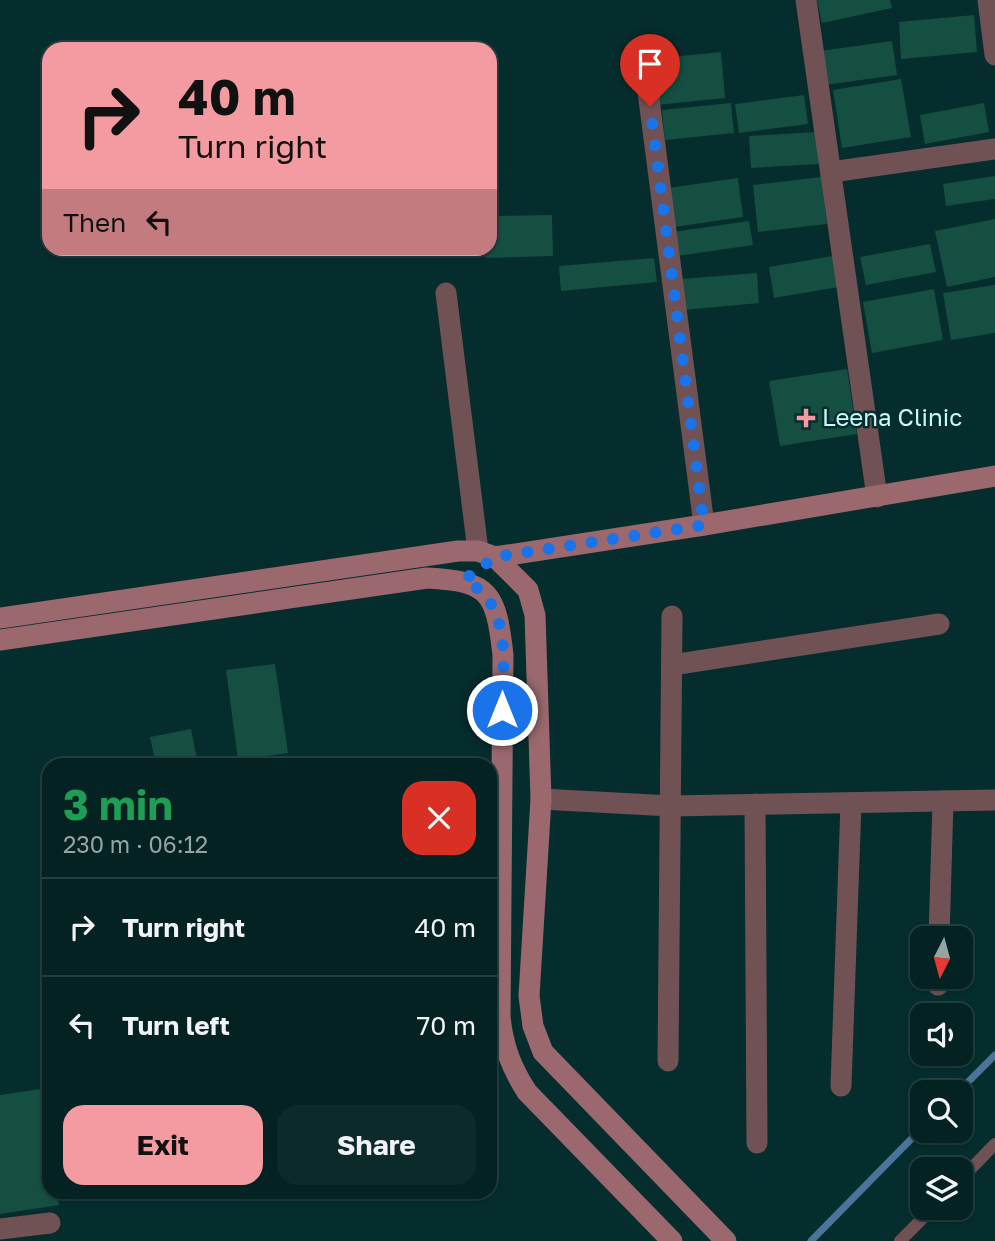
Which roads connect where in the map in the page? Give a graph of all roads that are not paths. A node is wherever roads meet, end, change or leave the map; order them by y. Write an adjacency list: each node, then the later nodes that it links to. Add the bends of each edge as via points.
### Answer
1 (806, 0): 6 (street)
2 (988, 0): 4 (street)
3 (643, 53): 10 (street)
4 (995, 54)
5 (995, 149): 6 (street)
6 (831, 172): 9 (street)
7 (446, 293): 11 (street)
8 (995, 476): 9 (main road)
9 (877, 496): 10 (main road)
10 (704, 525): 11 (main road)
11 (486, 554): 12 (main road); 14 (main road, via 458,551); 18 (main road, via 528,590 535,615)
12 (464, 580): 16 (main road, via 427,578); 33 (main road, via 490,600 498,618 503,655 502,1041 511,1068 533,1100)
13 (672, 616): 17 (street)
14 (0, 618)
15 (939, 624): 17 (street)
16 (0, 640)
17 (672, 665): 23 (street)
18 (541, 799): 23 (street); 34 (main road, via 529,996 543,1052)
19 (995, 800): 20 (street)
20 (943, 801): 21 (street); 24 (street)
21 (851, 803): 22 (street); 26 (street)
22 (755, 804): 23 (street); 27 (street)
23 (671, 806): 25 (street)
24 (939, 926)
25 (668, 1061)
26 (841, 1086)
27 (757, 1143)
28 (995, 1144): 29 (lane)
29 (973, 1167)
30 (921, 1220): 35 (lane)
31 (50, 1223): 32 (street)
32 (0, 1229)
33 (672, 1241)
34 (726, 1241)
35 (900, 1241)

